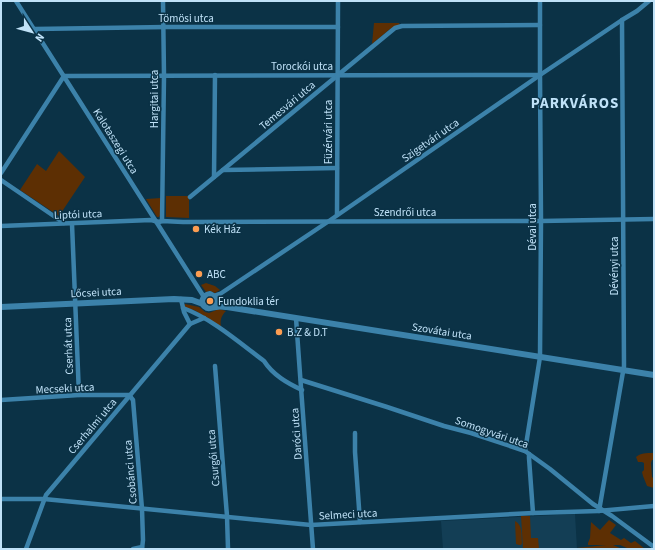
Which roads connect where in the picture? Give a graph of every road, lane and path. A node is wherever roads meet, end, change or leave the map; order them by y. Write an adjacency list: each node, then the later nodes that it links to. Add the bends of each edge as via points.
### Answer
1 (16, 1): 10 (street, Kalotaszegi utca)
2 (163, 1): 8 (street, Hargitai utca)
3 (338, 1): 9 (street, Füzérvári utca)
4 (540, 1): 7 (street, Dévai utca)
5 (649, 1): 6 (street, Szigetvári utca)
6 (622, 20): 13 (street, Szigetvári utca); 24 (street, Dévényi utca)
7 (540, 26): 12 (street, Temesvári utca, via 402,26 392,30); 13 (street, Dévai utca)
8 (163, 27): 9 (street, Tömösi utca); 10 (street, Tömösi utca); 15 (street, Hargitai utca)
9 (338, 27): 12 (street, Füzérvári utca)
10 (34, 29): 14 (street, Kalotaszegi utca)
11 (215, 75): 12 (street, Torockói utca); 15 (street, Torockói utca); 19 (street)
12 (337, 75): 13 (street, Torockói utca); 16 (street, Füzérvári utca); 17 (street, Temesvári utca)
13 (540, 75): 22 (street, Szigetvári utca); 27 (street, Dévai utca)
14 (64, 76): 15 (street, Torockói utca); 18 (street); 28 (street, Kalotaszegi utca)
15 (164, 76): 25 (street, Hargitai utca)
16 (337, 168): 17 (street); 22 (street, Füzérvári utca)
17 (223, 170): 19 (street, Temesvári utca)
18 (1, 173)
19 (214, 177): 21 (street, Temesvári utca)
20 (1, 180): 29 (street)
21 (190, 197)
22 (337, 215): 26 (street, Szigetvári utca)
23 (654, 219): 24 (street, Szendrői utca)
24 (624, 220): 27 (street, Szendrői utca); 43 (street, Dévényi utca)
25 (162, 221): 26 (street, Szendrői utca); 28 (street, Szendrői utca)
26 (329, 221): 27 (street, Szendrői utca); 34 (street, Szigetvári utca)
27 (541, 221): 41 (street, Dévai utca)
28 (156, 222): 30 (street, Liptói utca, via 150,220); 32 (street, Kalotaszegi utca)
29 (64, 224): 30 (street, Liptói utca); 31 (street, Liptói utca)
30 (72, 224): 35 (street, Cserhát utca)
31 (1, 226)
32 (203, 297): 33 (street, Lőcsei utca); 34 (street, via 210,294); 34 (street, via 207,308 210,308)
33 (181, 299): 35 (street, Lőcsei utca); 37 (street)
34 (216, 299): 39 (street, Szovátai utca, via 227,307)
35 (76, 303): 36 (street, Lőcsei utca); 47 (street, Cserhát utca)
36 (1, 307)
37 (183, 308): 38 (street); 40 (street)
38 (204, 318): 40 (street, Cserhalmi utca); 46 (street, via 264,362 282,379)
39 (296, 318): 41 (street, Szovátai utca); 45 (street, Daróci utca)
40 (190, 324): 48 (street, Cserhalmi utca)
41 (540, 357): 43 (street, Szovátai utca); 51 (street, Dévai utca)
42 (215, 366): 58 (street, Csurgói utca)
43 (623, 370): 44 (street, Szovátai utca); 56 (street, Dévényi utca)
44 (654, 375)
45 (301, 380): 46 (street, Daróci utca); 51 (street, Somogyvári utca)
46 (302, 390): 60 (street, Daróci utca)
47 (79, 395): 48 (street, Mecseki utca); 49 (street, Mecseki utca)
48 (129, 395): 53 (street, Cserhalmi utca); 55 (street, Csobánci utca, via 133,400)
49 (1, 400)
50 (356, 433): 59 (street)
51 (527, 453): 56 (street, Somogyvári utca); 57 (street, Dévai utca)
52 (1, 499): 53 (street, Selmeci utca)
53 (44, 499): 55 (street, Selmeci utca); 63 (street, Cserhalmi utca)
54 (654, 506): 56 (street, Selmeci utca)
55 (142, 509): 58 (street, Selmeci utca); 61 (street, Csobánci utca)
56 (601, 509): 57 (street, Selmeci utca); 62 (street, Somogyvári utca)
57 (533, 513): 59 (street, Selmeci utca)
58 (227, 516): 60 (street, Selmeci utca); 65 (street, Csurgói utca)
59 (360, 522): 60 (street, Selmeci utca)
60 (311, 525): 66 (street, Daróci utca)
61 (142, 548): 64 (street)
62 (654, 548)
63 (26, 549)
64 (133, 549)
65 (228, 549)
66 (313, 549)

